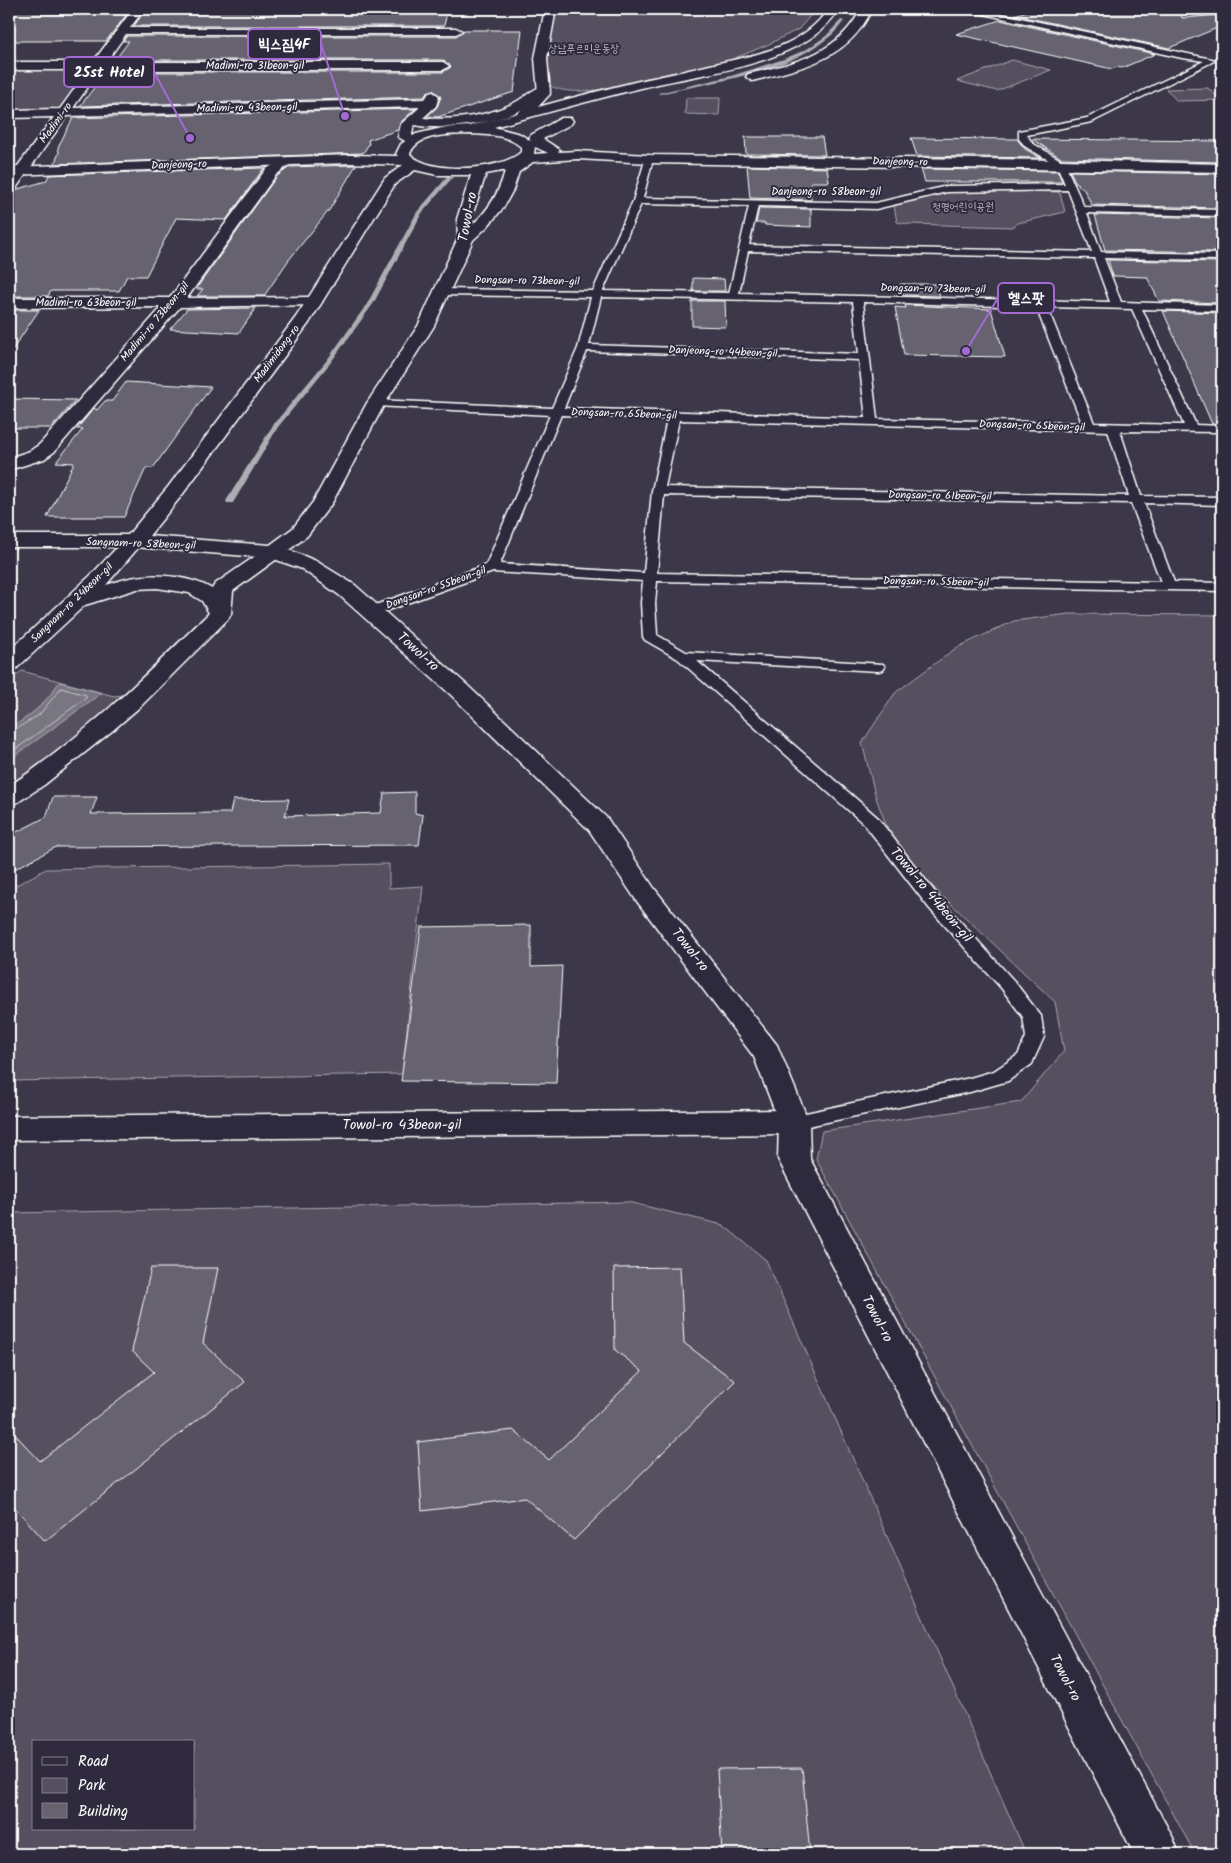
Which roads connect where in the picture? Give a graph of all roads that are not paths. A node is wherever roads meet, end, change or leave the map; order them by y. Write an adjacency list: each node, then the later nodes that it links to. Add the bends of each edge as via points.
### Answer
1 (138, 9): 8 (street, Madimi-ro)
2 (550, 9): 15 (street, via 541,58)
3 (866, 9): 6 (street)
4 (970, 9): 9 (lane, via 1164,53)
5 (838, 15): 6 (street); 14 (street, via 808,35 762,57)
6 (861, 22): 13 (street, via 840,44 811,59)
7 (456, 29): 8 (street)
8 (123, 31): 12 (street, Madimi-ro)
9 (1212, 60): 10 (lane); 34 (lane, via 1089,120 1022,133 1029,145)
10 (1222, 60)
11 (9, 66): 12 (street, Madimi-ro 31beon-gil)
12 (97, 66): 18 (street, Madimi-ro 31beon-gil, via 441,71); 19 (street, Madimi-ro)
13 (740, 80)
14 (644, 84): 16 (street); 17 (street, via 645,90)
15 (551, 89): 16 (street, via 578,94); 21 (street); 22 (street, via 502,112 455,123 436,124)
16 (612, 91): 21 (street)
17 (657, 95)
18 (431, 103): 19 (street, Madimi-ro 43beon-gil); 22 (street)
19 (64, 112): 20 (street, Madimi-ro 43beon-gil); 36 (street, Madimi-ro)
20 (9, 114)
21 (522, 116): 23 (street)
22 (418, 120): 24 (street); 27 (street, via 406,127)
23 (469, 130): 24 (street); 25 (street)
24 (439, 132): 27 (street)
25 (515, 136): 26 (street, via 570,120 536,138 539,144); 28 (street)
26 (553, 150): 28 (street, Danjeong-ro); 29 (street, Danjeong-ro)
27 (409, 154): 30 (street, Danjeong-ro); 32 (street, Danjeong-ro); 37 (street, via 443,171); 38 (street, Madimidong-ro)
28 (526, 154): 29 (street, Danjeong-ro); 37 (street, via 505,166); 45 (street, via 512,170 494,213)
29 (578, 155): 31 (street, Danjeong-ro)
30 (350, 159): 32 (street, Danjeong-ro); 33 (street, Danjeong-ro)
31 (649, 159): 34 (street, Danjeong-ro); 41 (lane)
32 (367, 160): 38 (street, via 384,171)
33 (286, 162): 36 (street, Danjeong-ro); 56 (street, Madimi-ro 73beon-gil, via 270,172)
34 (1061, 164): 35 (street, Danjeong-ro); 39 (lane)
35 (1222, 168)
36 (15, 171): 40 (street, Madimi-ro)
37 (480, 171): 45 (street, Towol-ro, via 464,219)
38 (390, 181): 53 (street, Madimidong-ro)
39 (1072, 187): 42 (lane, Danjeong-ro 58beon-gil, via 947,188 876,206); 43 (lane)
40 (9, 188)
41 (638, 201): 42 (lane, Danjeong-ro 58beon-gil); 50 (lane)
42 (754, 204): 46 (lane)
43 (1081, 210): 44 (lane); 47 (lane)
44 (1222, 213)
45 (466, 238): 49 (street, Towol-ro)
46 (744, 248): 47 (lane); 51 (lane)
47 (1097, 255): 48 (lane); 57 (lane)
48 (1222, 257)
49 (440, 292): 50 (lane, Dongsan-ro 73beon-gil); 62 (street, Towol-ro, via 426,326)
50 (597, 294): 51 (lane, Dongsan-ro 73beon-gil); 60 (lane)
51 (733, 296): 52 (lane, Dongsan-ro 73beon-gil)
52 (858, 300): 55 (lane, Dongsan-ro 73beon-gil); 61 (lane)
53 (314, 302): 56 (street, Madimi-ro 63beon-gil); 75 (street, Madimidong-ro, via 175,491)
54 (9, 303): 56 (street, Madimi-ro 63beon-gil)
55 (1040, 303): 57 (lane, Dongsan-ro 73beon-gil); 66 (lane)
56 (174, 304): 70 (street, Madimi-ro 73beon-gil, via 47,448 37,455)
57 (1116, 304): 58 (lane, Dongsan-ro 73beon-gil)
58 (1135, 305): 59 (lane, Dongsan-ro 73beon-gil); 68 (lane)
59 (1222, 308)
60 (582, 348): 61 (lane, Danjeong-ro 44beon-gil); 63 (lane)
61 (863, 356): 65 (lane)
62 (376, 403): 63 (lane, Dongsan-ro 65beon-gil); 76 (street, Towol-ro, via 322,504 300,532)
63 (557, 412): 64 (lane, Dongsan-ro 65beon-gil); 77 (lane)
64 (674, 416): 65 (lane, Dongsan-ro 65beon-gil); 71 (lane)
65 (872, 422): 66 (lane, Dongsan-ro 65beon-gil)
66 (1090, 428): 67 (lane, Dongsan-ro 65beon-gil)
67 (1113, 428): 68 (lane, Dongsan-ro 65beon-gil); 72 (lane)
68 (1191, 428): 69 (lane, Dongsan-ro 65beon-gil)
69 (1222, 429)
70 (9, 464)
71 (658, 491): 72 (lane, Dongsan-ro 61beon-gil); 78 (lane)
72 (1136, 499): 73 (lane, Dongsan-ro 61beon-gil); 79 (lane)
73 (1222, 502)
74 (9, 541): 75 (street, Sangnam-ro 58beon-gil)
75 (134, 541): 76 (street, Sangnam-ro 58beon-gil); 81 (street, Sangnam-ro 24beon-gil)
76 (274, 552): 82 (street, Towol-ro, via 309,565); 83 (street, via 223,589)
77 (492, 568): 78 (lane, Dongsan-ro 55beon-gil); 82 (lane, Dongsan-ro 55beon-gil)
78 (650, 577): 79 (lane, Dongsan-ro 55beon-gil); 84 (lane, Towol-ro 44beon-gil, via 650,637)
79 (1169, 586): 80 (lane, Dongsan-ro 55beon-gil)
80 (1222, 587)
81 (74, 602): 83 (street, via 136,583 157,582 195,588 210,597); 85 (street, Sangnam-ro 24beon-gil)
82 (372, 611): 88 (street, Towol-ro, via 598,824 646,894 767,1053)
83 (220, 614): 87 (street, via 134,700 35,780)
84 (683, 656): 86 (lane); 88 (lane, Towol-ro 44beon-gil, via 870,821 935,904 1032,1016 1035,1037 1025,1059 1002,1076)
85 (9, 663)
86 (878, 667)
87 (9, 797)
88 (794, 1122): 89 (street, Towol-ro 43beon-gil); 90 (street, Towol-ro, via 794,1159)
89 (9, 1128)
90 (1157, 1854)

